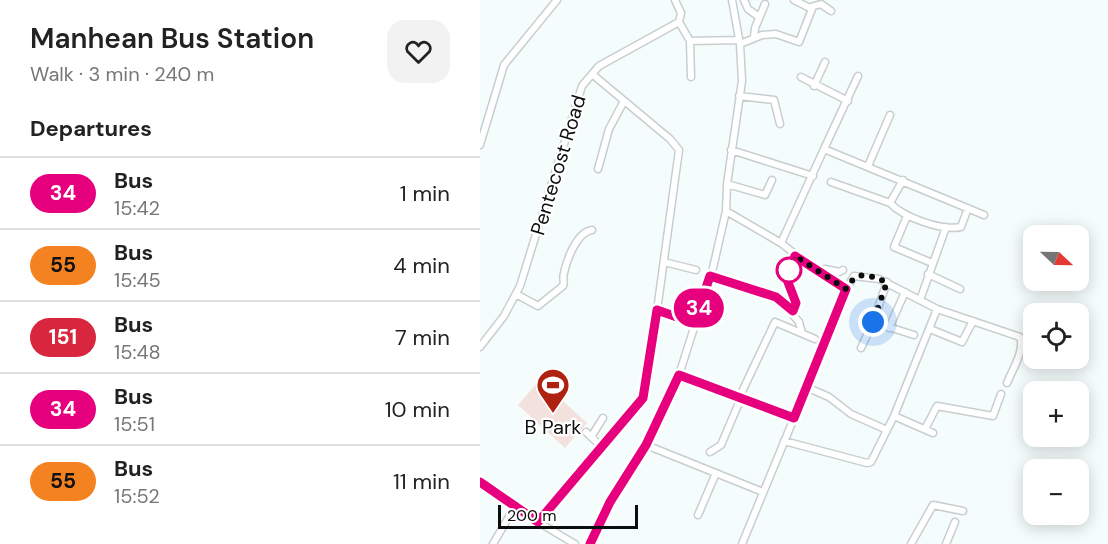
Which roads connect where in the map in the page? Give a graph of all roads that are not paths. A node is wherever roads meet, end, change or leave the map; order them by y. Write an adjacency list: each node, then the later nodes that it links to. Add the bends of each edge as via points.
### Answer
1 (557, 0): 25 (street, via 504,65)
2 (675, 0): 10 (street)
3 (732, 0): 13 (street)
4 (744, 0): 9 (street)
5 (794, 0): 7 (street)
6 (765, 3): 9 (street)
7 (811, 7): 8 (street, via 821,4); 11 (street, via 799,42 776,34)
8 (831, 11)
9 (759, 17): 11 (street)
10 (680, 22): 12 (street); 15 (street, Pentecost Road, via 608,61)
11 (754, 37): 13 (street)
12 (690, 41): 13 (street); 18 (street)
13 (739, 42): 20 (street)
14 (825, 62): 19 (street)
15 (592, 74): 21 (street); 55 (street, Pentecost Road, via 579,94)
16 (858, 76): 22 (street)
17 (801, 77): 19 (street)
18 (691, 78)
19 (814, 86): 22 (street)
20 (739, 96): 24 (street, via 774,100); 27 (street)
21 (624, 101): 29 (street, via 609,129); 44 (street, via 679,150)
22 (848, 101): 26 (street)
23 (890, 115): 28 (street)
24 (780, 124)
25 (480, 145)
26 (824, 149): 28 (street); 30 (street)
27 (731, 150): 30 (street); 34 (street)
28 (868, 166): 32 (street)
29 (598, 169)
30 (813, 176): 42 (street)
31 (772, 180): 34 (street, via 765,195)
32 (903, 180): 35 (street); 36 (street)
33 (831, 182): 35 (street)
34 (727, 184): 37 (street)
35 (890, 203): 39 (street)
36 (968, 208): 38 (street); 40 (street, via 961,228)
37 (726, 211): 42 (street); 50 (street)
38 (984, 215)
39 (907, 216): 40 (street); 45 (street, via 894,247)
40 (946, 227): 45 (street)
41 (591, 230): 55 (street, via 579,237 563,275 563,286 538,306)
42 (781, 243): 43 (street)
43 (795, 256): 48 (street); 59 (street, via 786,277 796,303)
44 (664, 262): 46 (street); 58 (street)
45 (932, 263): 49 (street)
46 (696, 270)
47 (843, 270): 48 (street, via 825,269)
48 (819, 273): 52 (street)
49 (928, 274): 53 (street); 56 (street)
50 (710, 276): 59 (street, via 776,297); 62 (street)
51 (887, 282): 52 (street, via 859,275 852,278); 54 (street); 61 (street)
52 (846, 289): 72 (street)
53 (960, 289)
54 (904, 292): 56 (street); 63 (street)
55 (516, 294): 68 (street, Pentecost Road)
56 (920, 300): 57 (street)
57 (938, 309): 60 (street); 64 (street)
58 (657, 310): 62 (street); 83 (street, via 643,398)
59 (793, 311): 65 (street)
60 (973, 321): 64 (street, via 962,342); 71 (street, via 1020,337 1022,341)
61 (873, 322): 63 (street); 69 (street)
62 (694, 323): 70 (street)
63 (889, 328): 66 (street)
64 (930, 329): 75 (street)
65 (802, 333): 67 (street); 74 (street, via 775,322)
66 (914, 335)
67 (815, 339)
68 (480, 347)
69 (861, 348)
70 (679, 375): 74 (street); 82 (street)
71 (1007, 383)
72 (806, 387): 77 (street); 79 (street, via 829,397 850,414)
73 (1001, 394): 78 (street, via 993,416 937,406)
74 (740, 398): 77 (street); 84 (street, via 721,445)
75 (894, 416): 78 (street); 79 (street)
76 (603, 418): 83 (street, via 589,434)
77 (794, 418): 81 (street)
78 (925, 429): 80 (street)
79 (887, 430): 81 (street, via 875,458 867,463)
80 (933, 433)
81 (784, 441): 87 (street)
82 (646, 445): 85 (street); 95 (street, via 610,502)
83 (603, 448): 91 (street)
84 (710, 452)
85 (716, 473): 87 (street); 90 (street)
86 (480, 482): 88 (street)
87 (763, 492): 96 (street)
88 (514, 508): 91 (street); 93 (street)
89 (963, 511): 97 (street, via 933,505)
90 (698, 515)
91 (538, 522): 94 (street)
92 (955, 522): 98 (street)
93 (493, 544)
94 (575, 544)
95 (590, 544)
96 (742, 544)
97 (911, 544)
98 (946, 544)

